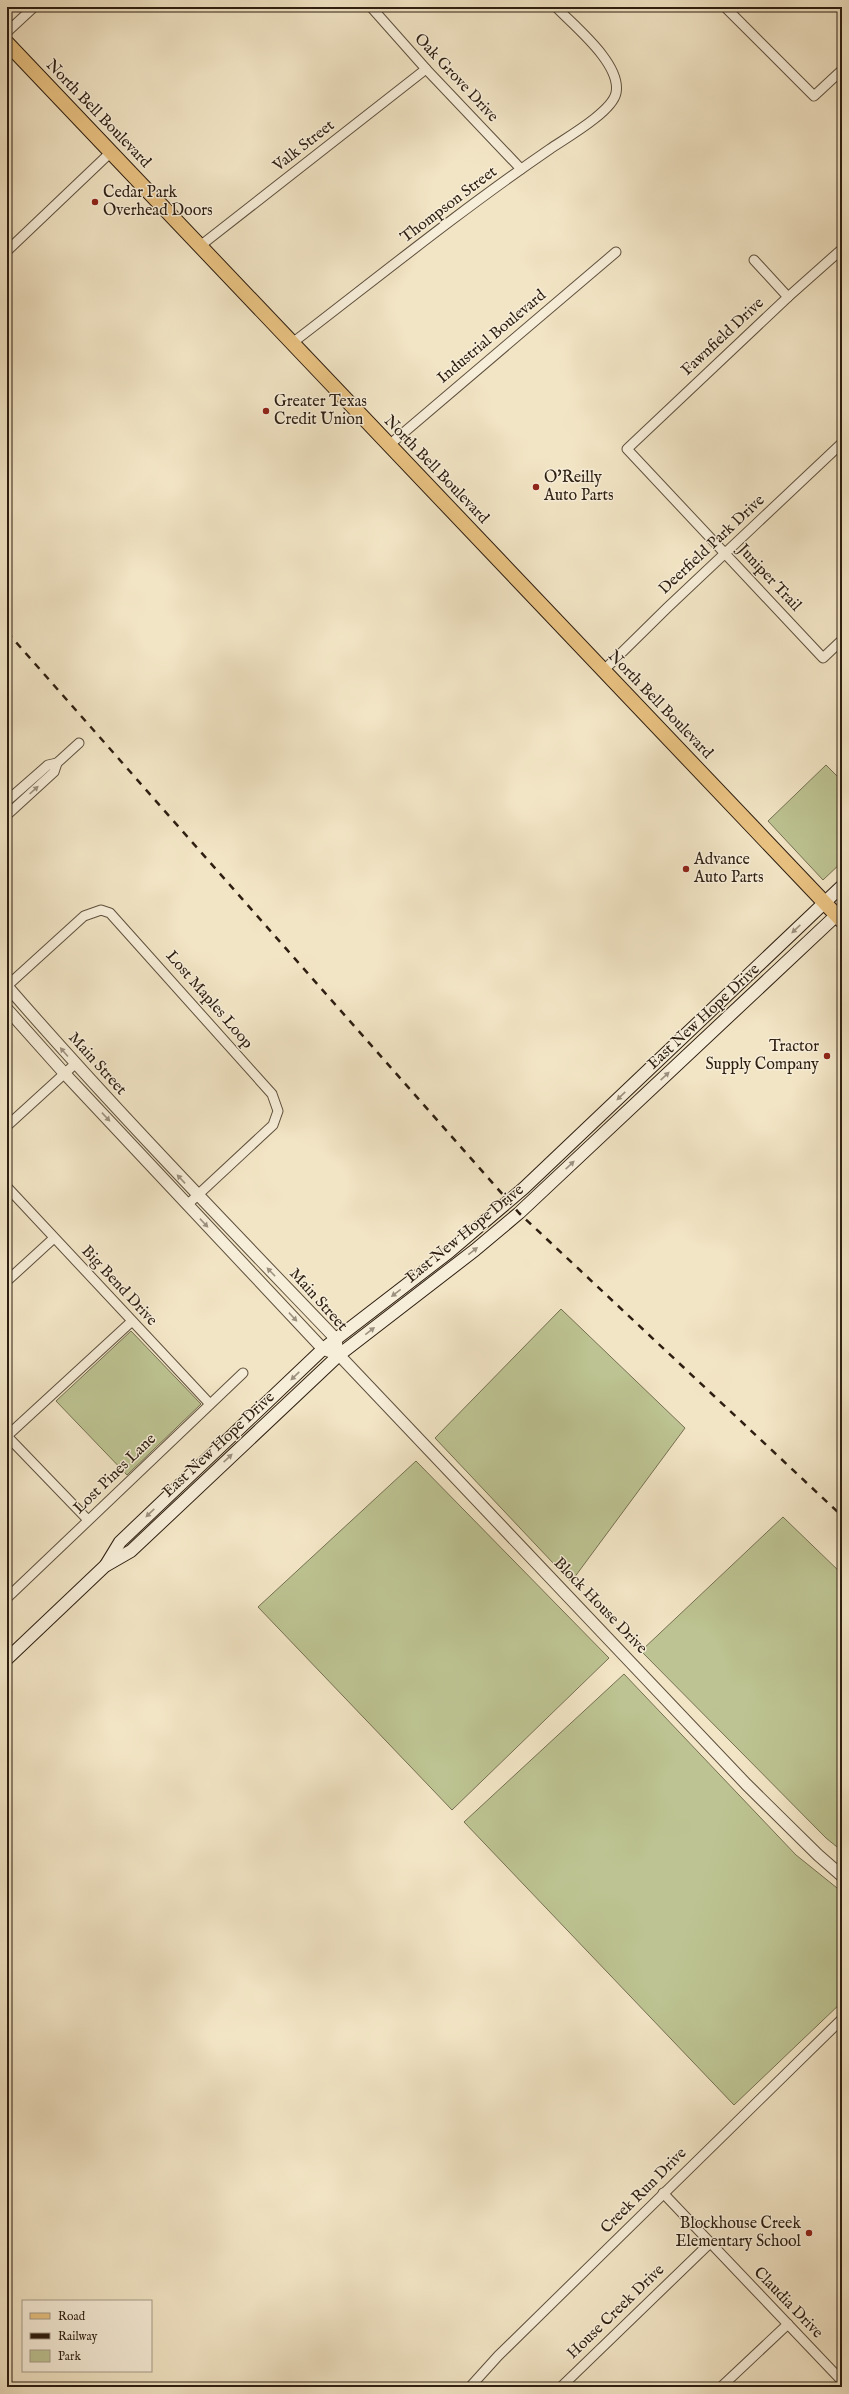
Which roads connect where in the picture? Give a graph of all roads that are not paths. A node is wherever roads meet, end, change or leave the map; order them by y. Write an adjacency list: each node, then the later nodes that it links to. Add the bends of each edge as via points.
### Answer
1 (34, 7): 5 (street)
2 (371, 7): 7 (street, Oak Grove Drive)
3 (556, 7): 10 (street, Thompson Street, via 607,61 617,86 613,101 597,116)
4 (725, 7): 8 (street, via 814,96)
5 (7, 32)
6 (7, 43): 9 (main road, North Bell Boulevard)
7 (426, 69): 10 (street, Oak Grove Drive); 11 (street, Valk Street)
8 (842, 70)
9 (111, 152): 11 (main road, North Bell Boulevard); 13 (street)
10 (521, 169): 17 (street, Thompson Street)
11 (200, 246): 17 (main road, North Bell Boulevard)
12 (842, 250): 16 (street, Fawnfield Drive)
13 (7, 251)
14 (616, 252): 19 (street, Industrial Boulevard)
15 (754, 260): 16 (street)
16 (788, 297): 20 (street, Fawnfield Drive)
17 (291, 344): 19 (main road, North Bell Boulevard)
18 (842, 443): 21 (street, Deerfield Park Drive)
19 (388, 446): 23 (main road, North Bell Boulevard)
20 (627, 449): 21 (street, Juniper Trail)
21 (725, 554): 22 (street, Juniper Trail, via 823,658); 23 (street, Deerfield Park Drive)
22 (842, 640)
23 (603, 671): 29 (main road, North Bell Boulevard)
24 (79, 743): 25 (street)
25 (57, 763): 26 (street, via 48,765); 27 (street, one-way to 25, via 54,772)
26 (7, 801)
27 (7, 815)
28 (842, 886): 29 (main road, East New Hope Drive)
29 (825, 903): 30 (main road, North Bell Boulevard); 42 (main road, East New Hope Drive, one-way to 42, via 524,1188 449,1252)
30 (840, 916): 44 (main road, East New Hope Drive, one-way to 30, via 476,1250 519,1213)
31 (7, 986): 33 (street, Main Street, one-way to 31); 37 (street, Lost Maples Loop, via 84,916 101,910 117,919 272,1094 276,1102 278,1111 273,1125)
32 (7, 1009): 34 (street, Main Street)
33 (75, 1064): 34 (street); 37 (street, Main Street, one-way to 33)
34 (65, 1074): 35 (street); 38 (street, Main Street, one-way to 38)
35 (7, 1126)
36 (7, 1187): 39 (street, Big Bend Drive)
37 (197, 1196): 38 (street, Lost Maples Loop); 42 (street, Main Street, one-way to 37)
38 (187, 1205): 43 (street, Main Street, one-way to 43)
39 (54, 1238): 40 (street); 41 (street, Big Bend Drive)
40 (7, 1281)
41 (131, 1322): 46 (street, Big Bend Drive); 47 (street)
42 (336, 1339): 43 (main road, East New Hope Drive); 44 (street, Main Street)
43 (323, 1349): 44 (street, Main Street); 49 (main road, East New Hope Drive, one-way to 49, via 120,1542)
44 (339, 1355): 49 (main road, East New Hope Drive, one-way to 44, via 131,1551); 52 (street, Block House Drive, via 746,1784)
45 (243, 1373): 46 (street, Lost Pines Lane)
46 (210, 1404): 48 (street, Lost Pines Lane)
47 (7, 1436): 48 (street)
48 (88, 1520): 50 (street, Lost Pines Lane)
49 (105, 1566): 51 (main road, East New Hope Drive)
50 (7, 1598)
51 (7, 1659)
52 (842, 1876)
53 (842, 2019): 54 (street, Creek Run Drive)
54 (663, 2193): 55 (street, Claudia Drive); 58 (street, Creek Run Drive, via 498,2356)
55 (710, 2243): 56 (street, Claudia Drive); 59 (street, House Creek Drive)
56 (788, 2324): 57 (street, Claudia Drive); 60 (street)
57 (842, 2381)
58 (470, 2387)
59 (561, 2387)
60 (721, 2387)

